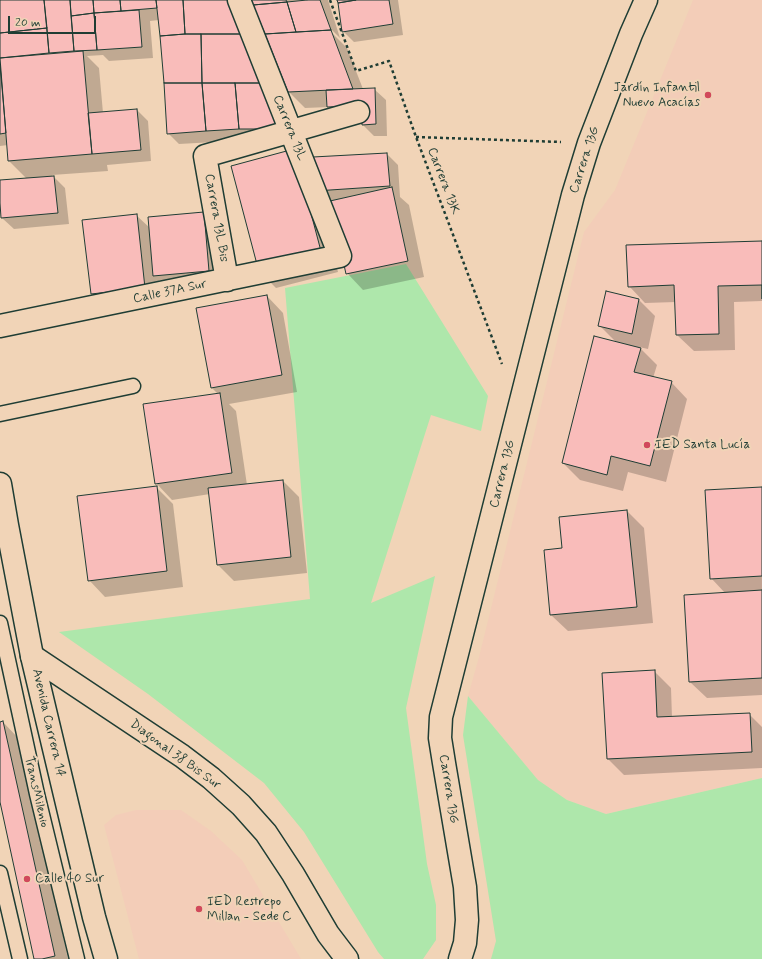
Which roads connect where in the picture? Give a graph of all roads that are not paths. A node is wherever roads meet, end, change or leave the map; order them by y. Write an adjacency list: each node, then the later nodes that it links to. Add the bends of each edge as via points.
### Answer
1 (239, 0): 4 (street, Carrera 13L)
2 (646, 0): 18 (street, Carrera 13G, via 589,143 573,196 441,717 440,738 465,887 467,920 465,943)
3 (358, 112): 4 (street)
4 (290, 131): 5 (street, Carrera 13L); 6 (street, Carrera 13L Bis, via 205,156)
5 (340, 256): 6 (street, Calle 37A Sur)
6 (227, 280): 7 (street, Calle 37A Sur)
7 (0, 326)
8 (133, 386): 9 (lane)
9 (0, 414)
10 (0, 484): 12 (street, Avenida Carrera 14)
11 (0, 623): 15 (lane, TransMilenio, via 37,794)
12 (32, 656): 16 (street, Avenida Carrera 14); 17 (street, Diagonal 38 Bis Sur, via 182,756 241,806 266,833 328,934)
13 (0, 873): 14 (lane)
14 (20, 959)
15 (77, 959)
16 (106, 959)
17 (347, 959)
18 (460, 959)

